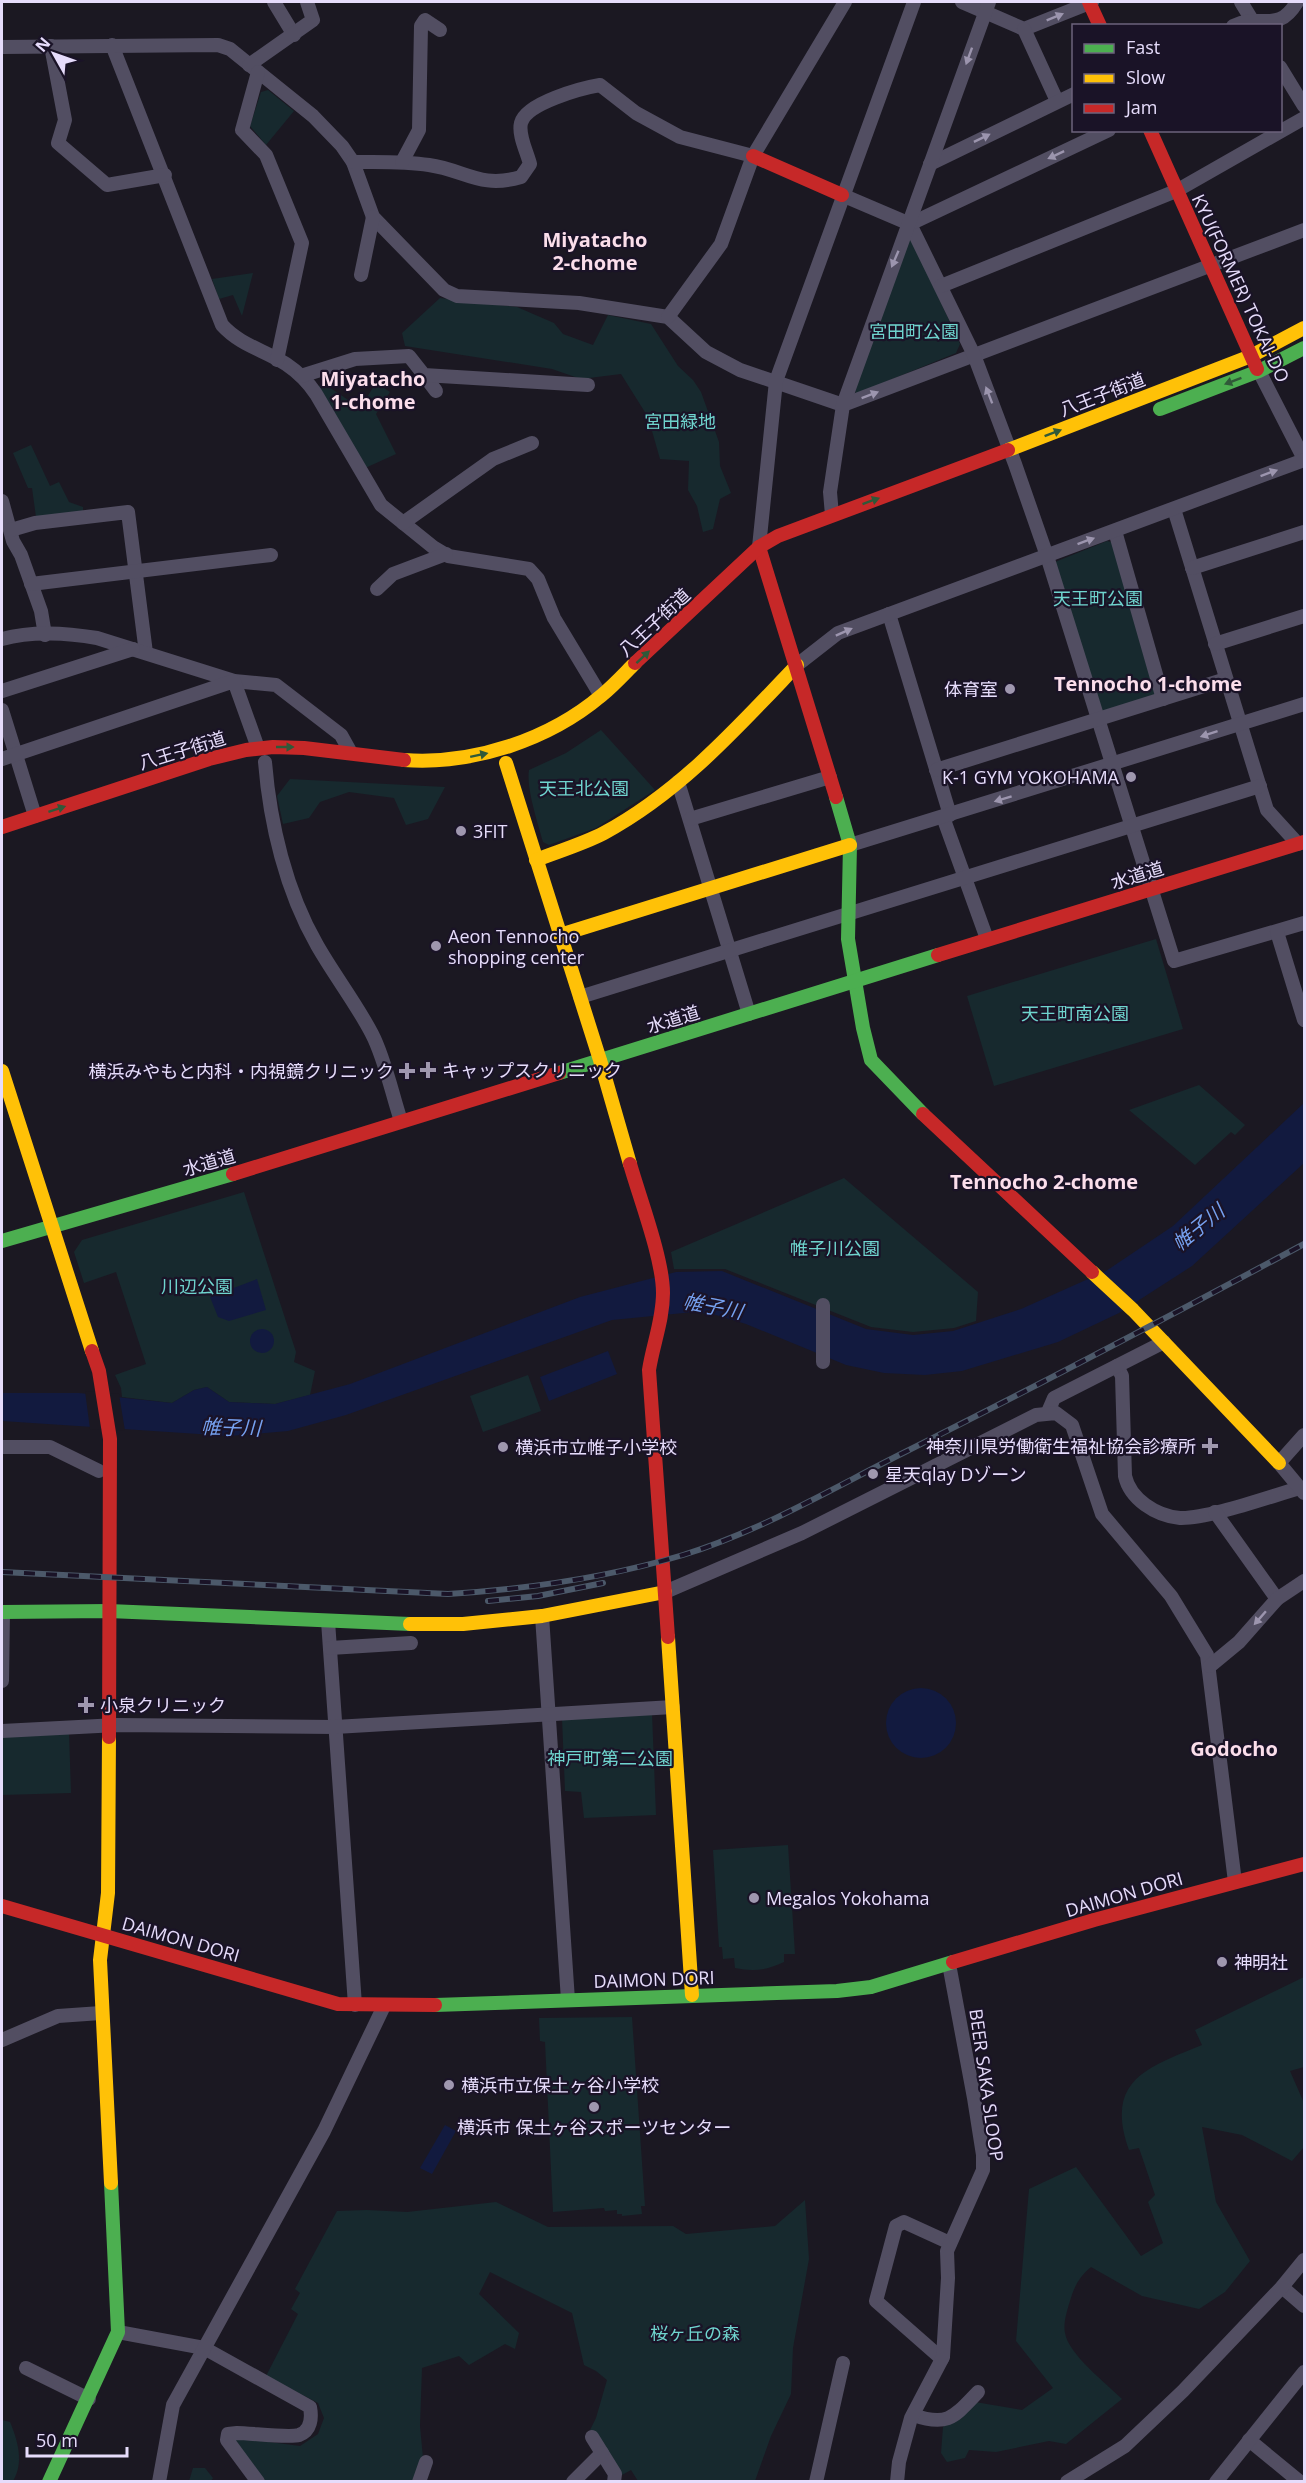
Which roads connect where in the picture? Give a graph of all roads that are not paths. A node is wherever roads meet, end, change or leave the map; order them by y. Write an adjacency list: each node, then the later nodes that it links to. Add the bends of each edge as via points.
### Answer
1 (274, 2): 15 (street)
2 (307, 2): 15 (street, via 313,20)
3 (845, 2): 29 (street)
4 (914, 2): 35 (street)
5 (962, 2): 9 (street)
6 (1090, 2): 11 (main road); 13 (street, one-way to 6)
7 (1241, 2): 10 (street)
8 (1297, 2): 10 (street, via 1288,16)
9 (987, 6): 13 (street); 32 (street, one-way to 32)
10 (1253, 23): 12 (street, via 1244,20)
11 (1099, 24)
12 (1237, 24)
13 (1024, 29): 22 (street)
14 (440, 30): 31 (street, via 425,20 421,26 419,130)
15 (294, 35): 19 (street)
16 (112, 45): 17 (street); 19 (street, via 218,45 230,49); 33 (street)
17 (51, 46): 18 (street); 33 (street, via 65,120 58,143 107,185)
18 (2, 47)
19 (254, 68): 30 (street, via 313,116); 47 (street, via 242,130 267,155 302,243)
20 (1282, 69): 23 (street)
21 (1072, 95): 22 (street)
22 (1057, 102): 32 (street, one-way to 22)
23 (1305, 106)
24 (1305, 118): 25 (street)
25 (1282, 131)
26 (1105, 132): 37 (street, one-way to 37)
27 (1151, 132): 34 (main road, KYU(FORMER) TOKAI-DO)
28 (1280, 132): 34 (street)
29 (753, 156): 31 (street, via 680,137 636,113 600,85 573,91 524,116 521,132 530,164 521,177 480,181 432,165); 35 (main road); 42 (street, via 721,244)
30 (354, 162): 31 (street); 36 (street)
31 (402, 162)
32 (930, 164): 37 (street)
33 (165, 175): 47 (street, via 222,326 234,338)
34 (1176, 191): 39 (main road, KYU(FORMER) TOKAI-DO); 41 (street)
35 (842, 195): 37 (street); 51 (street)
36 (373, 217): 40 (street); 42 (street, via 428,276 457,296 579,303)
37 (910, 225): 41 (street); 54 (street, one-way to 54)
38 (1305, 230): 39 (street)
39 (1210, 266): 45 (street); 46 (main road, KYU(FORMER) TOKAI-DO)
40 (361, 275)
41 (941, 286): 45 (street)
42 (668, 317): 51 (street, via 706,352 740,370)
43 (1305, 328): 46 (main road, 八王子街道)
44 (1305, 348): 48 (main road, 八王子街道)
45 (974, 355): 54 (street, one-way to 45); 57 (street, one-way to 45)
46 (1251, 356): 48 (main road, KYU(FORMER) TOKAI-DO); 57 (main road, 八王子街道, one-way to 46)
47 (277, 360): 50 (street)
48 (1259, 372): 55 (main road, 八王子街道, one-way to 55); 58 (street, KYU(FORMER) TOKAI-DO)
49 (424, 375): 50 (street, via 409,356 355,359); 52 (street); 53 (street)
50 (301, 376): 62 (street, via 316,394 381,505)
51 (776, 381): 54 (street); 66 (street)
52 (588, 385)
53 (436, 391)
54 (843, 405): 61 (street, via 831,492)
55 (1147, 414)
56 (532, 443): 62 (street, via 493,459)
57 (1009, 450): 61 (main road, 八王子街道, one-way to 57); 69 (street)
58 (1305, 459): 60 (street, one-way to 58)
59 (2, 501): 63 (street)
60 (1174, 509): 64 (street); 71 (street)
61 (832, 516): 66 (main road, 八王子街道)
62 (403, 523): 67 (street)
63 (11, 530): 72 (street, via 36,523 128,512); 73 (street)
64 (1114, 531): 69 (street, one-way to 64); 88 (street)
65 (1305, 532): 71 (street)
66 (759, 547): 70 (main road); 87 (main road, 八王子街道, one-way to 66)
67 (446, 554): 74 (street, via 393,574); 87 (street, via 529,569)
68 (271, 555): 72 (street)
69 (1047, 556): 75 (street); 91 (street)
70 (768, 561): 78 (main road, 八王子街道); 82 (main road)
71 (1192, 568): 80 (street)
72 (136, 572): 73 (street); 81 (street)
73 (31, 584): 77 (street)
74 (377, 589)
75 (889, 614): 82 (street, one-way to 75, via 838,633); 101 (street)
76 (1305, 616): 80 (street)
77 (45, 635): 79 (street); 81 (street, via 80,635)
78 (685, 636)
79 (2, 639)
80 (1215, 644): 84 (street)
81 (140, 651): 85 (street); 86 (street)
82 (797, 665): 104 (main road); 105 (main road)
83 (643, 675): 93 (main road, 八王子街道, via 584,726)
84 (1226, 679): 88 (street); 92 (street)
85 (234, 681): 94 (street); 95 (street, via 276,685 341,735); 96 (street)
86 (2, 691)
87 (601, 696): 95 (main road, 八王子街道, one-way to 87, via 425,761 487,754 543,732)
88 (1164, 699): 91 (street)
89 (1305, 704): 92 (street)
90 (2, 710): 96 (street)
91 (1098, 719): 99 (street); 101 (street)
92 (1240, 724): 99 (street, one-way to 99); 106 (street)
93 (546, 746)
94 (258, 748): 95 (main road, 八王子街道, one-way to 95, via 300,747); 107 (main road, 八王子街道, one-way to 94)
95 (351, 753)
96 (16, 755): 97 (street); 107 (street)
97 (2, 759)
98 (266, 762): 102 (main road, 八王子街道); 103 (main road, 八王子街道); 130 (street, via 286,873 316,944 373,1036)
99 (1113, 765): 108 (street, one-way to 108); 110 (street)
100 (491, 767): 114 (main road, via 512,761)
101 (936, 770): 108 (street)
102 (218, 771)
103 (440, 774)
104 (830, 777): 109 (street); 113 (main road)
105 (678, 782): 109 (street); 114 (main road, via 605,832)
106 (1260, 786): 110 (street); 112 (street, via 1267,810)
107 (35, 816): 111 (main road, 八王子街道)
108 (946, 816): 113 (street); 115 (street)
109 (690, 819): 116 (street)
110 (1132, 826): 115 (street); 117 (street)
111 (2, 827)
112 (1301, 843): 117 (main road, 水道道)
113 (850, 846): 116 (main road); 118 (main road)
114 (536, 860): 121 (main road)
115 (963, 879): 118 (street); 122 (street)
116 (711, 888): 121 (main road); 123 (street)
117 (1152, 890): 120 (street, via 1174,961); 122 (main road, 水道道)
118 (848, 915): 123 (street); 124 (main road)
119 (1305, 923): 120 (street)
120 (1276, 932): 127 (street)
121 (560, 935): 125 (main road)
122 (987, 939): 124 (main road, 水道道)
123 (730, 951): 125 (street); 126 (street)
124 (855, 981): 126 (main road, 水道道); 134 (main road, via 871,1060)
125 (580, 997): 128 (main road)
126 (749, 1014): 128 (main road, 水道道)
127 (1305, 1020)
128 (600, 1060): 130 (main road, 水道道); 145 (main road, via 660,1264 661,1322 649,1370)
129 (2, 1071): 131 (main road)
130 (401, 1121): 131 (main road, 水道道)
131 (51, 1227): 132 (main road, 水道道); 147 (main road, via 102,1386 110,1439)
132 (2, 1241)
133 (823, 1305): 135 (street)
134 (1164, 1342): 136 (street); 140 (main road)
135 (823, 1362)
136 (1117, 1366): 137 (street, via 1054,1398); 143 (street, via 1122,1376 1127,1486 1138,1500 1180,1518)
137 (1048, 1412): 145 (street, via 802,1533); 153 (street, via 1072,1425 1102,1514 1172,1596)
138 (1305, 1435): 140 (street)
139 (2, 1447): 141 (street, via 50,1447)
140 (1279, 1463): 142 (street)
141 (99, 1471)
142 (1303, 1490): 143 (street)
143 (1215, 1512): 146 (street)
144 (1305, 1581): 146 (street)
145 (664, 1592): 149 (main road); 155 (main road)
146 (1277, 1599): 153 (street, one-way to 153, via 1239,1642)
147 (109, 1611): 148 (main road); 150 (main road); 157 (main road)
148 (2, 1612): 154 (street)
149 (542, 1616): 150 (main road, via 463,1624); 156 (street)
150 (328, 1621): 152 (street)
151 (411, 1643): 152 (street)
152 (330, 1648): 158 (street)
153 (1210, 1666): 161 (street)
154 (2, 1681)
155 (673, 1707): 156 (street); 165 (main road)
156 (549, 1713): 158 (street); 166 (street)
157 (107, 1725): 158 (street); 159 (street); 163 (main road, via 108,1893)
158 (335, 1727): 167 (street)
159 (2, 1731)
160 (1305, 1864): 161 (main road, DAIMON DORI)
161 (1235, 1882): 164 (main road, DAIMON DORI)
162 (2, 1906): 163 (main road, DAIMON DORI)
163 (103, 1936): 167 (main road, DAIMON DORI, via 338,2004); 169 (main road)
164 (949, 1964): 165 (main road, DAIMON DORI, via 871,1987); 171 (street, BEER SAKA SLOOP, via 983,2155 983,2170)
165 (692, 1995): 166 (main road, DAIMON DORI)
166 (568, 2000): 168 (main road, DAIMON DORI)
167 (355, 2005): 168 (main road, DAIMON DORI)
168 (384, 2006): 176 (street, via 324,2131)
169 (101, 2013): 170 (street, via 58,2016); 175 (main road)
170 (2, 2040)
171 (950, 2243): 177 (street, BEER SAKA SLOOP); 177 (street, via 904,2222 896,2226 876,2301 876,2308)
172 (1305, 2260): 173 (street)
173 (1282, 2287): 174 (street); 196 (street, via 1125,2446)
174 (1305, 2306)
175 (118, 2332): 176 (street); 182 (main road)
176 (204, 2348): 189 (street, via 173,2405); 190 (street, via 310,2407 312,2419 298,2435 228,2434 226,2440)
177 (942, 2359): 183 (street, BEER SAKA SLOOP)
178 (843, 2363): 194 (street)
179 (26, 2368): 182 (street)
180 (1305, 2372): 185 (street)
181 (978, 2392): 183 (street, via 944,2421)
182 (89, 2399): 188 (main road)
183 (913, 2415): 195 (street, BEER SAKA SLOOP)
184 (592, 2437): 186 (street)
185 (1249, 2440): 197 (street); 198 (street)
186 (602, 2452): 192 (street); 193 (street, via 615,2474)
187 (426, 2462): 191 (street)
188 (49, 2481)
189 (159, 2481)
190 (258, 2481)
191 (419, 2481)
192 (573, 2481)
193 (614, 2481)
194 (816, 2481)
195 (897, 2481)
196 (1067, 2481)
197 (1216, 2481)
198 (1300, 2481)

